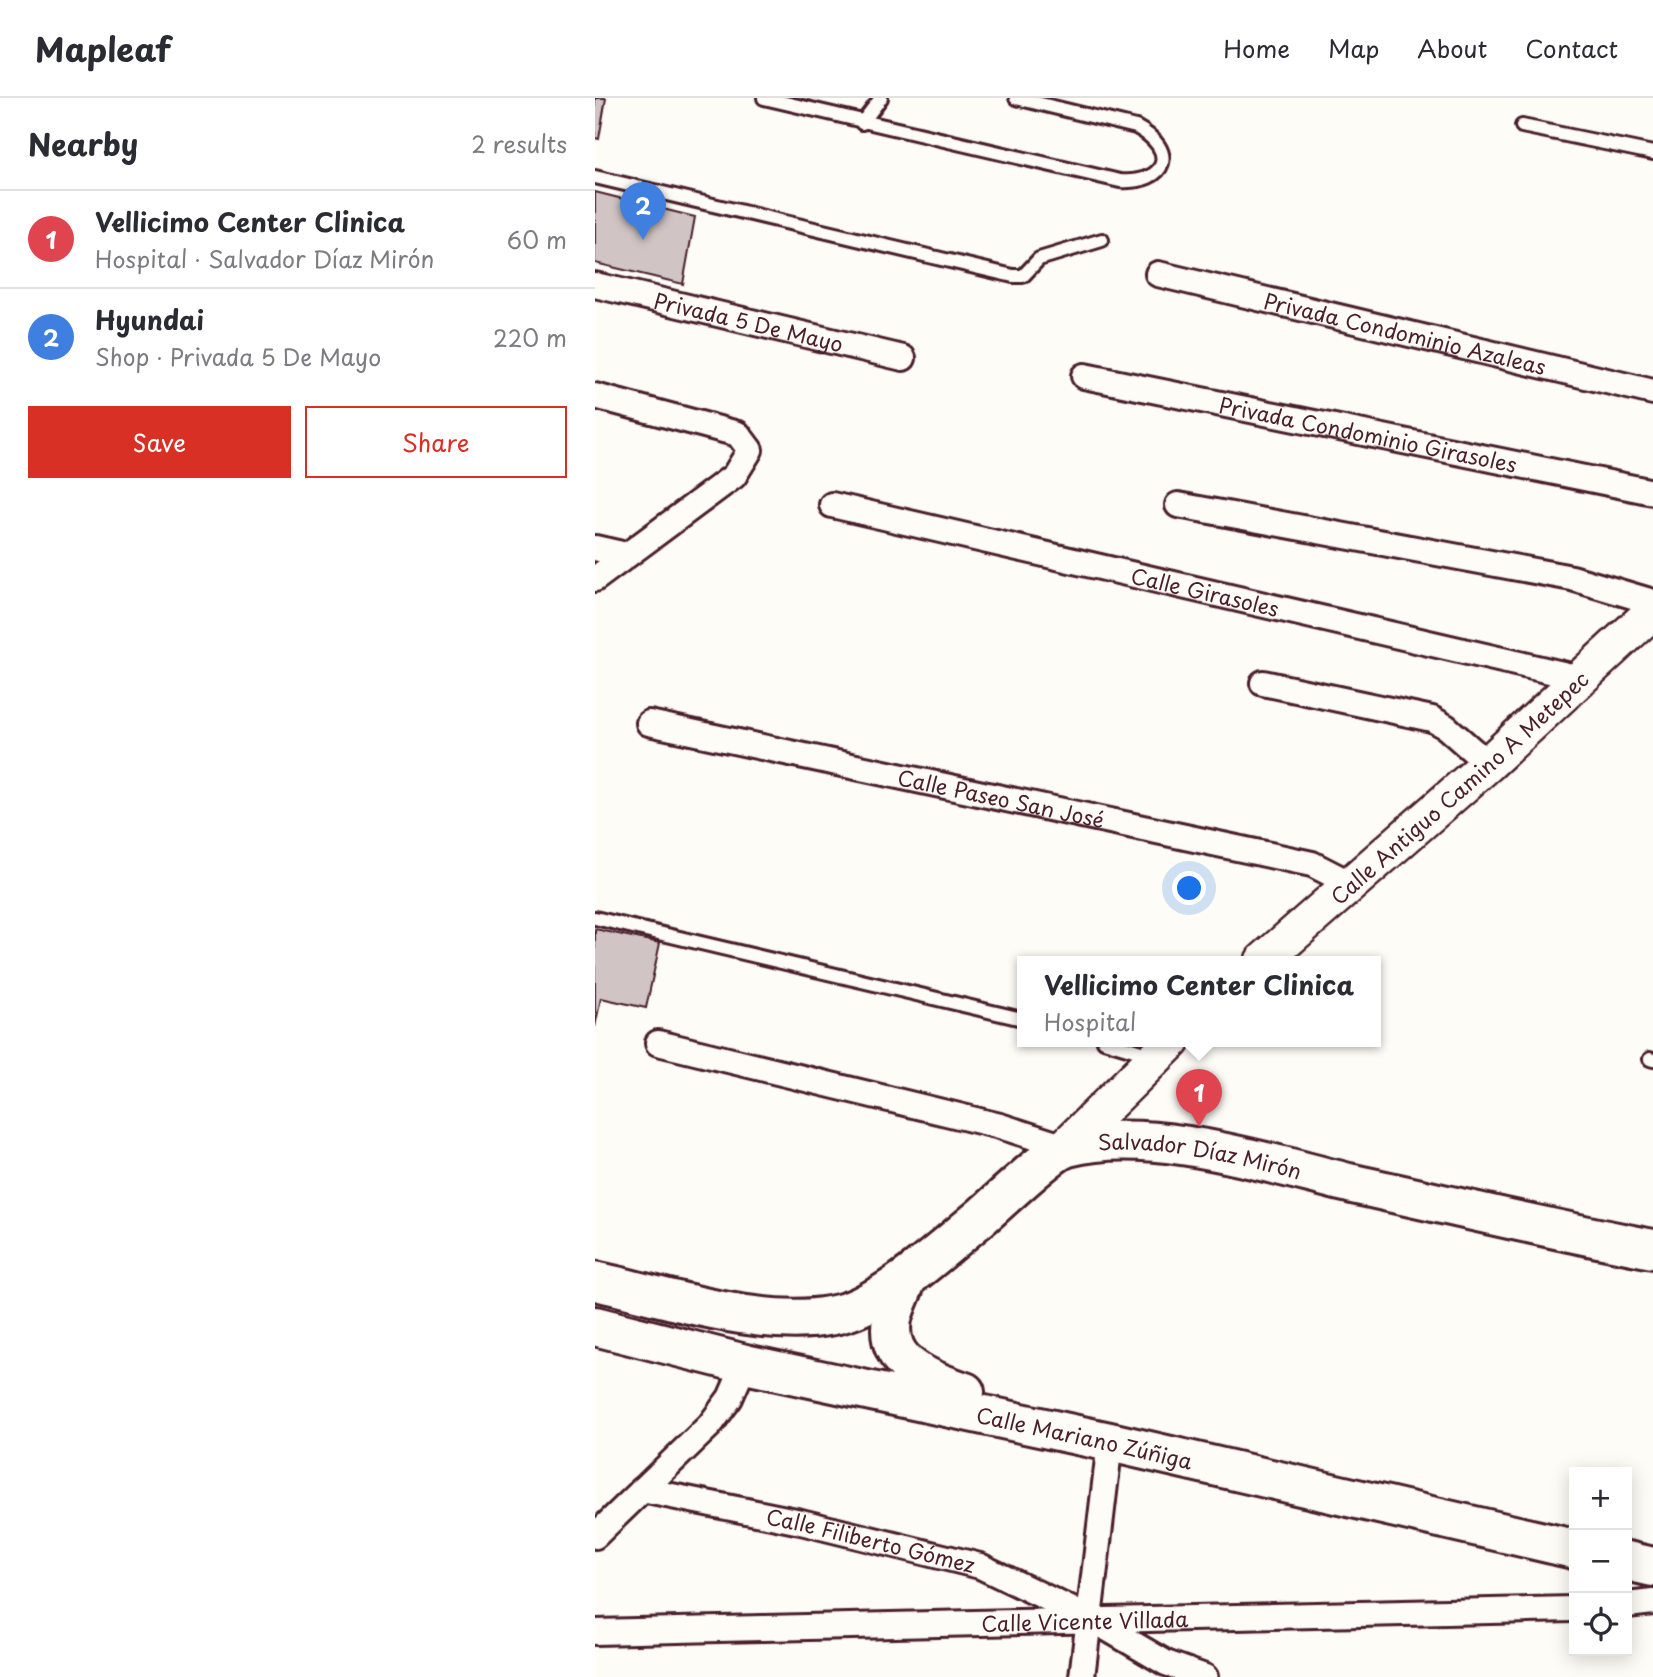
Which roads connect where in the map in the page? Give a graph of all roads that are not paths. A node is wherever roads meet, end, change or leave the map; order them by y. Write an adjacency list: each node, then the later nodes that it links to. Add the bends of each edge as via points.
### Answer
1 (764, 98): 4 (lane)
2 (881, 98): 4 (lane)
3 (1016, 98): 4 (lane, via 1136,127 1160,145 1158,171 1150,179 1120,181)
4 (863, 123)
5 (1522, 126): 6 (lane)
6 (1653, 153)
7 (595, 177): 8 (lane, via 1013,276 1023,276 1039,260)
8 (1102, 240)
9 (1158, 274): 13 (street, Privada Condominio Azaleas)
10 (595, 285): 11 (street, Privada 5 De Mayo)
11 (903, 358)
12 (1084, 376): 15 (street, Privada Condominio Girasoles)
13 (1653, 392)
14 (595, 396): 19 (street, via 738,433 750,450 734,476)
15 (1653, 492)
16 (832, 505): 23 (street, Calle Girasoles)
17 (1178, 505): 21 (street, via 1573,578)
18 (595, 548): 19 (street)
19 (626, 555): 20 (street)
20 (595, 579)
21 (1653, 602)
22 (1653, 611): 23 (street, Calle Antiguo Camino A Metepec)
23 (1580, 678): 26 (street, Calle Antiguo Camino A Metepec)
24 (1263, 683): 26 (street, via 1432,719)
25 (649, 723): 27 (street, Calle Paseo San José, via 1313,864)
26 (1488, 764): 27 (street, Calle Antiguo Camino A Metepec)
27 (1351, 884): 29 (street, Calle Antiguo Camino A Metepec)
28 (595, 918): 30 (lane)
29 (1269, 956)
30 (1017, 1018)
31 (658, 1044): 33 (street, via 1000,1126)
32 (1163, 1049): 33 (street)
33 (1065, 1147): 34 (main road, Salvador Díaz Mirón, via 1107,1140 1212,1151); 35 (main road, Salvador Díaz Mirón)
34 (1653, 1249)
35 (907, 1278): 36 (main road, Salvador Díaz Mirón, via 861,1306 830,1317 795,1321 761,1318); 39 (main road, via 892,1318 892,1337 898,1354 914,1372)
36 (595, 1281)
37 (595, 1326): 38 (main road, Calle Mariano Zúñiga)
38 (745, 1364): 39 (main road, Calle Mariano Zúñiga); 40 (street, via 730,1398 710,1424)
39 (1110, 1442): 42 (main road, Calle Mariano Zúñiga); 48 (street)
40 (642, 1490): 41 (street); 48 (street, Calle Filiberto Gómez, via 801,1522 980,1566)
41 (595, 1536)
42 (1569, 1548)
43 (1632, 1562): 44 (main road)
44 (1653, 1567)
45 (1653, 1602): 46 (street)
46 (1632, 1604)
47 (1569, 1609): 48 (street, Calle Vicente Villada)
48 (1091, 1619): 49 (street, Calle Vicente Villada); 50 (street); 51 (street, Calle Filiberto Gómez, via 1166,1663)
49 (595, 1632)
50 (1082, 1677)
51 (1205, 1677)

